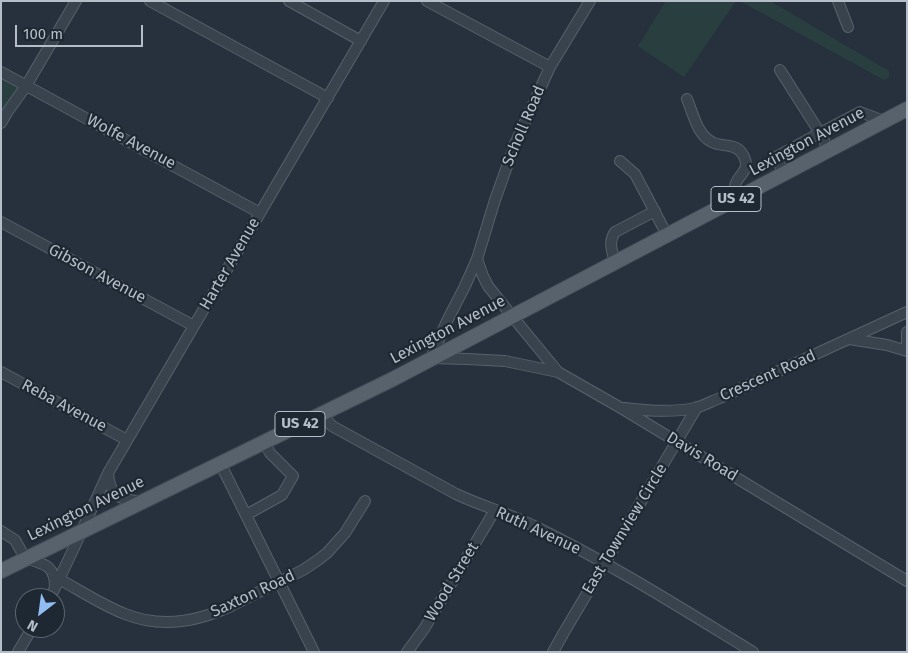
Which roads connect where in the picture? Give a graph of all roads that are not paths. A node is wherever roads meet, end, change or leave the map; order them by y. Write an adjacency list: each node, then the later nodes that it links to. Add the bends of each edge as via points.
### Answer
1 (76, 1): 13 (street)
2 (150, 1): 14 (street)
3 (289, 1): 9 (street)
4 (384, 1): 9 (street, Harter Avenue)
5 (427, 1): 10 (street)
6 (590, 1): 10 (street, Scholl Road)
7 (838, 1): 8 (street)
8 (848, 27)
9 (361, 40): 14 (street, Harter Avenue)
10 (550, 67): 28 (street, Scholl Road, via 515,144)
11 (780, 70): 19 (street)
12 (1, 72): 13 (street, Wolfe Avenue)
13 (26, 86): 18 (street); 25 (street, Wolfe Avenue)
14 (328, 98): 25 (street, Harter Avenue)
15 (687, 99): 23 (street, via 706,139 741,152 746,166 735,183)
16 (907, 109): 17 (main road, Lexington Avenue / US 42)
17 (884, 121): 19 (street, via 860,112); 20 (main road, Lexington Avenue / US 42)
18 (1, 123)
19 (820, 133): 20 (street); 22 (street, via 776,157)
20 (829, 150): 22 (main road, Lexington Avenue / US 42)
21 (620, 160): 24 (street, via 635,174)
22 (784, 174): 23 (main road, Lexington Avenue / US 42)
23 (738, 198): 27 (main road, Lexington Avenue / US 42)
24 (656, 211): 27 (street); 29 (street, via 615,232 611,242)
25 (260, 213): 32 (street, Harter Avenue)
26 (1, 222): 32 (street, Gibson Avenue)
27 (668, 235): 29 (main road, Lexington Avenue / US 42)
28 (477, 259): 31 (street, via 488,286); 36 (street, Scholl Road)
29 (615, 262): 31 (main road, Lexington Avenue / US 42)
30 (907, 312): 34 (street, Crescent Road)
31 (512, 316): 36 (main road, Lexington Avenue / US 42); 38 (street, Davis Road)
32 (194, 326): 42 (street, Harter Avenue)
33 (907, 332): 35 (street)
34 (849, 339): 35 (street); 39 (street, Crescent Road)
35 (907, 351)
36 (431, 358): 38 (street, via 505,361); 41 (main road, Lexington Avenue / US 42)
37 (1, 372): 42 (street, Reba Avenue)
38 (558, 372): 40 (street, Davis Road)
39 (697, 407): 40 (street, Crescent Road, via 678,411); 44 (street, East Townview Circle)
40 (621, 408): 44 (street, Davis Road)
41 (322, 414): 43 (main road, Lexington Avenue / US 42); 49 (street, Ruth Avenue, via 332,426 456,494)
42 (127, 440): 46 (street, Harter Avenue)
43 (264, 442): 45 (main road, Lexington Avenue / US 42); 50 (street, via 270,453 293,476 282,495)
44 (676, 442): 54 (street, East Townview Circle); 56 (street, Davis Road)
45 (220, 463): 48 (main road, Lexington Avenue / US 42); 50 (street)
46 (108, 473): 48 (street, via 110,487 116,495); 51 (street, Harter Avenue)
47 (365, 501): 57 (street, Saxton Road, via 345,533 327,553)
48 (142, 502): 51 (main road, Lexington Avenue / US 42)
49 (495, 510): 54 (street, Ruth Avenue, via 527,522); 63 (street, Wood Street)
50 (246, 515): 57 (street)
51 (82, 531): 53 (main road, Lexington Avenue / US 42); 58 (street, Harter Avenue)
52 (1, 532): 53 (street, via 15,540)
53 (25, 558): 55 (main road, Lexington Avenue / US 42); 58 (street, via 51,570)
54 (605, 563): 64 (street, East Townview Circle); 65 (street, Ruth Avenue)
55 (1, 571)
56 (907, 581)
57 (279, 582): 58 (street, Saxton Road, via 219,612 174,622 148,620 124,613); 62 (street)
58 (57, 584): 59 (street, Harter Avenue)
59 (55, 588)
60 (26, 638): 61 (street)
61 (18, 652)
62 (314, 652)
63 (408, 652)
64 (554, 652)
65 (753, 652)

